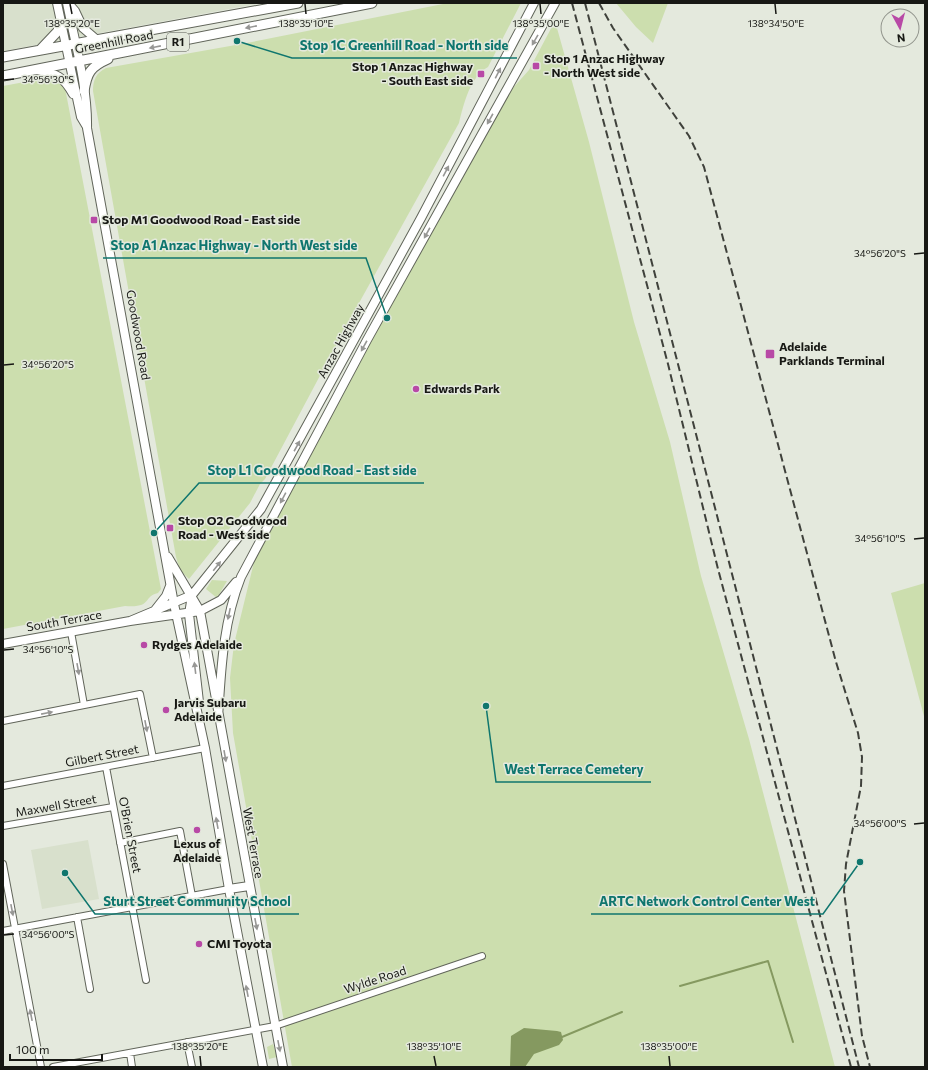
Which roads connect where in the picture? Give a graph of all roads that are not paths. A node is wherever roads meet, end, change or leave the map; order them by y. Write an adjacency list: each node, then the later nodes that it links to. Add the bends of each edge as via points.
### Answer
1 (57, 3): 9 (main road, Goodwood Road)
2 (67, 3): 12 (main road, via 75,11 83,28); 13 (main road, Goodwood Road)
3 (298, 3): 7 (highway, Greenhill Road / R1)
4 (372, 3): 8 (highway, Greenhill Road / R1)
5 (533, 3): 24 (main road, Anzac Highway, one-way to 5)
6 (555, 3): 25 (main road, Anzac Highway, one-way to 25)
7 (282, 4): 10 (highway, Greenhill Road / R1)
8 (361, 4): 11 (highway, Greenhill Road / R1, one-way to 11)
9 (60, 22): 14 (main road, Goodwood Road); 15 (highway, via 58,31)
10 (196, 22): 11 (highway, via 199,31 203,32 220,29); 12 (highway, Greenhill Road / R1)
11 (235, 31): 16 (highway, Greenhill Road / R1, one-way to 16)
12 (97, 40): 13 (highway, Greenhill Road / R1)
13 (75, 44): 14 (highway, Greenhill Road / R1); 18 (main road, Goodwood Road)
14 (66, 46): 15 (highway, Greenhill Road / R1); 18 (main road, Goodwood Road)
15 (40, 50): 17 (highway, Greenhill Road / R1)
16 (122, 53): 18 (highway, Greenhill Road / R1); 21 (highway, via 103,61 90,71)
17 (3, 57)
18 (74, 63): 19 (highway, Greenhill Road / R1); 21 (main road, Goodwood Road); 22 (main road, Goodwood Road)
19 (37, 70): 20 (highway, Greenhill Road / R1); 22 (main road, via 62,78)
20 (3, 76)
21 (84, 91): 23 (main road, Goodwood Road, via 88,114)
22 (77, 102): 23 (main road, Goodwood Road)
23 (87, 128): 26 (main road, Goodwood Road)
24 (436, 190): 25 (main road); 29 (main road, Anzac Highway, one-way to 24, via 246,529 269,496)
25 (448, 196): 27 (main road, Anzac Highway, one-way to 27, via 315,436)
26 (164, 547): 28 (main road, Goodwood Road); 29 (main road, Goodwood Road, via 175,571)
27 (241, 577): 32 (main road, South Terrace, via 221,600); 39 (main road, West Terrace, one-way to 39, via 232,601 225,637)
28 (170, 584): 30 (main road, Goodwood Road); 31 (main road, via 166,596)
29 (192, 595): 30 (main road, Anzac Highway); 32 (main road, West Terrace); 33 (main road)
30 (174, 604): 31 (main road, South Terrace); 34 (main road, Goodwood Road)
31 (154, 611): 35 (main road, South Terrace)
32 (200, 612): 33 (main road, South Terrace); 39 (main road, West Terrace)
33 (189, 614): 34 (main road, South Terrace); 41 (main road, one-way to 33)
34 (176, 616): 35 (main road, South Terrace); 41 (main road)
35 (130, 621): 36 (main road, South Terrace)
36 (71, 632): 37 (main road, South Terrace); 38 (street, one-way to 38)
37 (3, 644)
38 (84, 705): 40 (street, one-way to 38); 42 (street, one-way to 42, via 140,694)
39 (218, 718): 49 (main road, West Terrace, one-way to 49)
40 (6, 720)
41 (205, 748): 42 (street, Gilbert Street); 50 (main road, one-way to 41)
42 (152, 758): 43 (street, Gilbert Street)
43 (106, 767): 44 (street, Gilbert Street); 45 (street, O'Brien Street)
44 (3, 786)
45 (113, 807): 46 (street, Maxwell Street); 47 (street, O'Brien Street)
46 (3, 826)
47 (120, 842): 51 (street, via 180,831); 52 (street, O'Brien Street)
48 (3, 864): 54 (street, one-way to 54)
49 (249, 886): 50 (main road); 59 (main road, West Terrace, one-way to 59)
50 (229, 890): 51 (street); 60 (main road, one-way to 50)
51 (192, 896): 52 (street)
52 (133, 907): 53 (street); 57 (street, O'Brien Street)
53 (76, 917): 54 (street); 58 (street)
54 (15, 928): 55 (street); 63 (street, one-way to 54)
55 (3, 931)
56 (482, 956): 59 (street, Wylde Road)
57 (146, 980)
58 (90, 989)
59 (275, 1026): 60 (street, Wylde Road); 68 (main road, West Terrace, one-way to 68)
60 (255, 1029): 61 (street, Wylde Road); 67 (main road)
61 (187, 1042): 62 (street, Wylde Road); 66 (street)
62 (130, 1053): 64 (street, Wylde Road); 65 (street)
63 (41, 1067)
64 (53, 1067)
65 (132, 1067)
66 (192, 1067)
67 (263, 1067)
68 (282, 1067)

